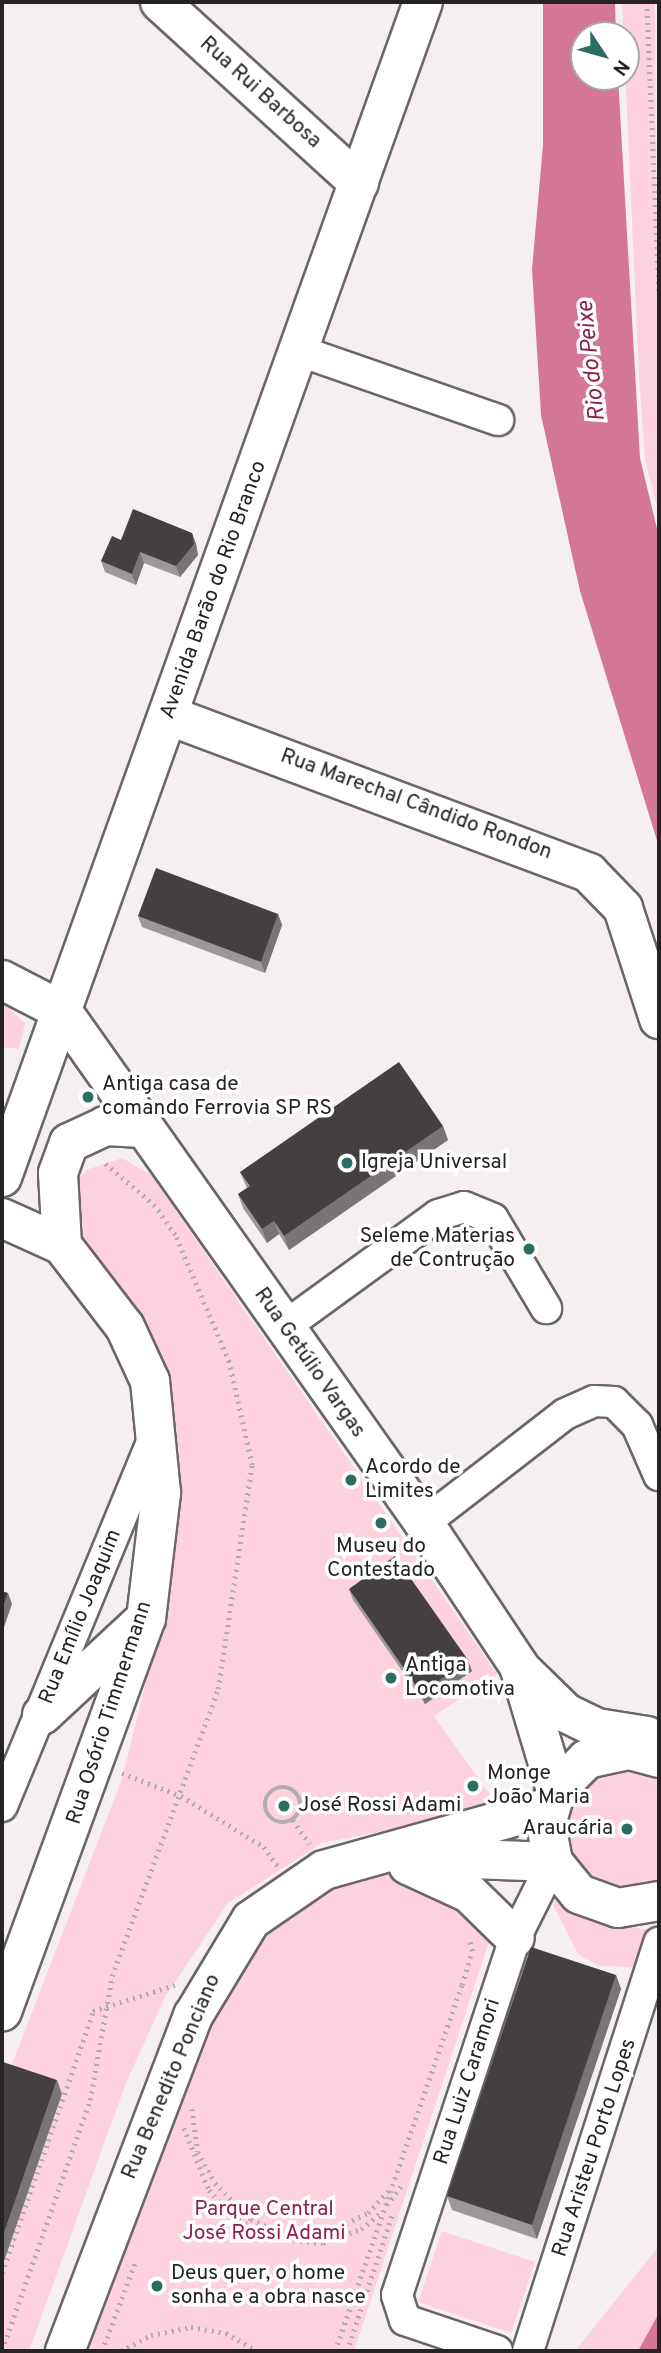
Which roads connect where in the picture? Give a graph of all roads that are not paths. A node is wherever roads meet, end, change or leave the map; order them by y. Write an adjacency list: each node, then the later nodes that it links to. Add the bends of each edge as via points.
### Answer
1 (160, 2): 3 (main road, Rua Rui Barbosa)
2 (424, 2): 3 (main road, Avenida Barão do Rio Branco)
3 (359, 183): 4 (main road, Avenida Barão do Rio Branco)
4 (300, 351): 5 (street); 6 (main road, Avenida Barão do Rio Branco)
5 (498, 420)
6 (170, 716): 8 (main road, Avenida Barão do Rio Branco); 9 (main road, Rua Marechal Cândido Rondon, via 560,857 609,890 634,933)
7 (2, 980): 8 (main road, Rua Getúlio Vargas)
8 (62, 1011): 10 (main road, Rua Getúlio Vargas); 11 (main road, Avenida Barão do Rio Branco)
9 (659, 1019)
10 (142, 1128): 13 (main road, via 105,1126 69,1143 58,1173); 15 (main road, Rua Getúlio Vargas)
11 (2, 1177)
12 (2, 1217): 13 (main road, Rua Osório Timmermann)
13 (62, 1245): 16 (main road, Rua Osório Timmermann, via 125,1327 150,1381)
14 (545, 1308): 15 (street, via 493,1219 464,1207 438,1215)
15 (284, 1327): 18 (main road, Rua Getúlio Vargas)
16 (158, 1427): 19 (main road, Rua Osório Timmermann, via 160,1493); 21 (street, Rua Emílio Joaquim)
17 (659, 1475): 18 (street, via 637,1425 614,1402 594,1401 565,1414)
18 (424, 1524): 20 (main road, Rua Getúlio Vargas)
19 (146, 1618): 21 (main road); 32 (main road, Rua Osório Timmermann, via 97,1764)
20 (519, 1666): 22 (main road, via 540,1693 576,1718 629,1736); 24 (main road, Rua Getúlio Vargas)
21 (42, 1716): 25 (street, Rua Emílio Joaquim)
22 (659, 1735)
23 (659, 1758): 24 (main road, via 608,1751 587,1759)
24 (553, 1798): 26 (main road, Rua Getúlio Vargas); 27 (main road, Rua Benedito Ponciano)
25 (2, 1805)
26 (553, 1862): 28 (main road, Rua Benedito Ponciano, via 445,1858); 29 (main road, via 579,1894 597,1904 639,1907); 30 (street, Rua Luiz Caramori)
27 (354, 1864): 28 (main road, Rua Benedito Ponciano); 33 (main road, Rua Benedito Ponciano, via 324,1870 290,1889 251,1920 226,1952 176,2056)
28 (406, 1864): 30 (main road, via 469,1893)
29 (659, 1901)
30 (497, 1938): 34 (street, Rua Luiz Caramori, via 398,2308 405,2320)
31 (659, 1943): 35 (street, Rua Aristeu Porto Lopes)
32 (2, 2011)
33 (65, 2351)
34 (497, 2351)
35 (528, 2351)

